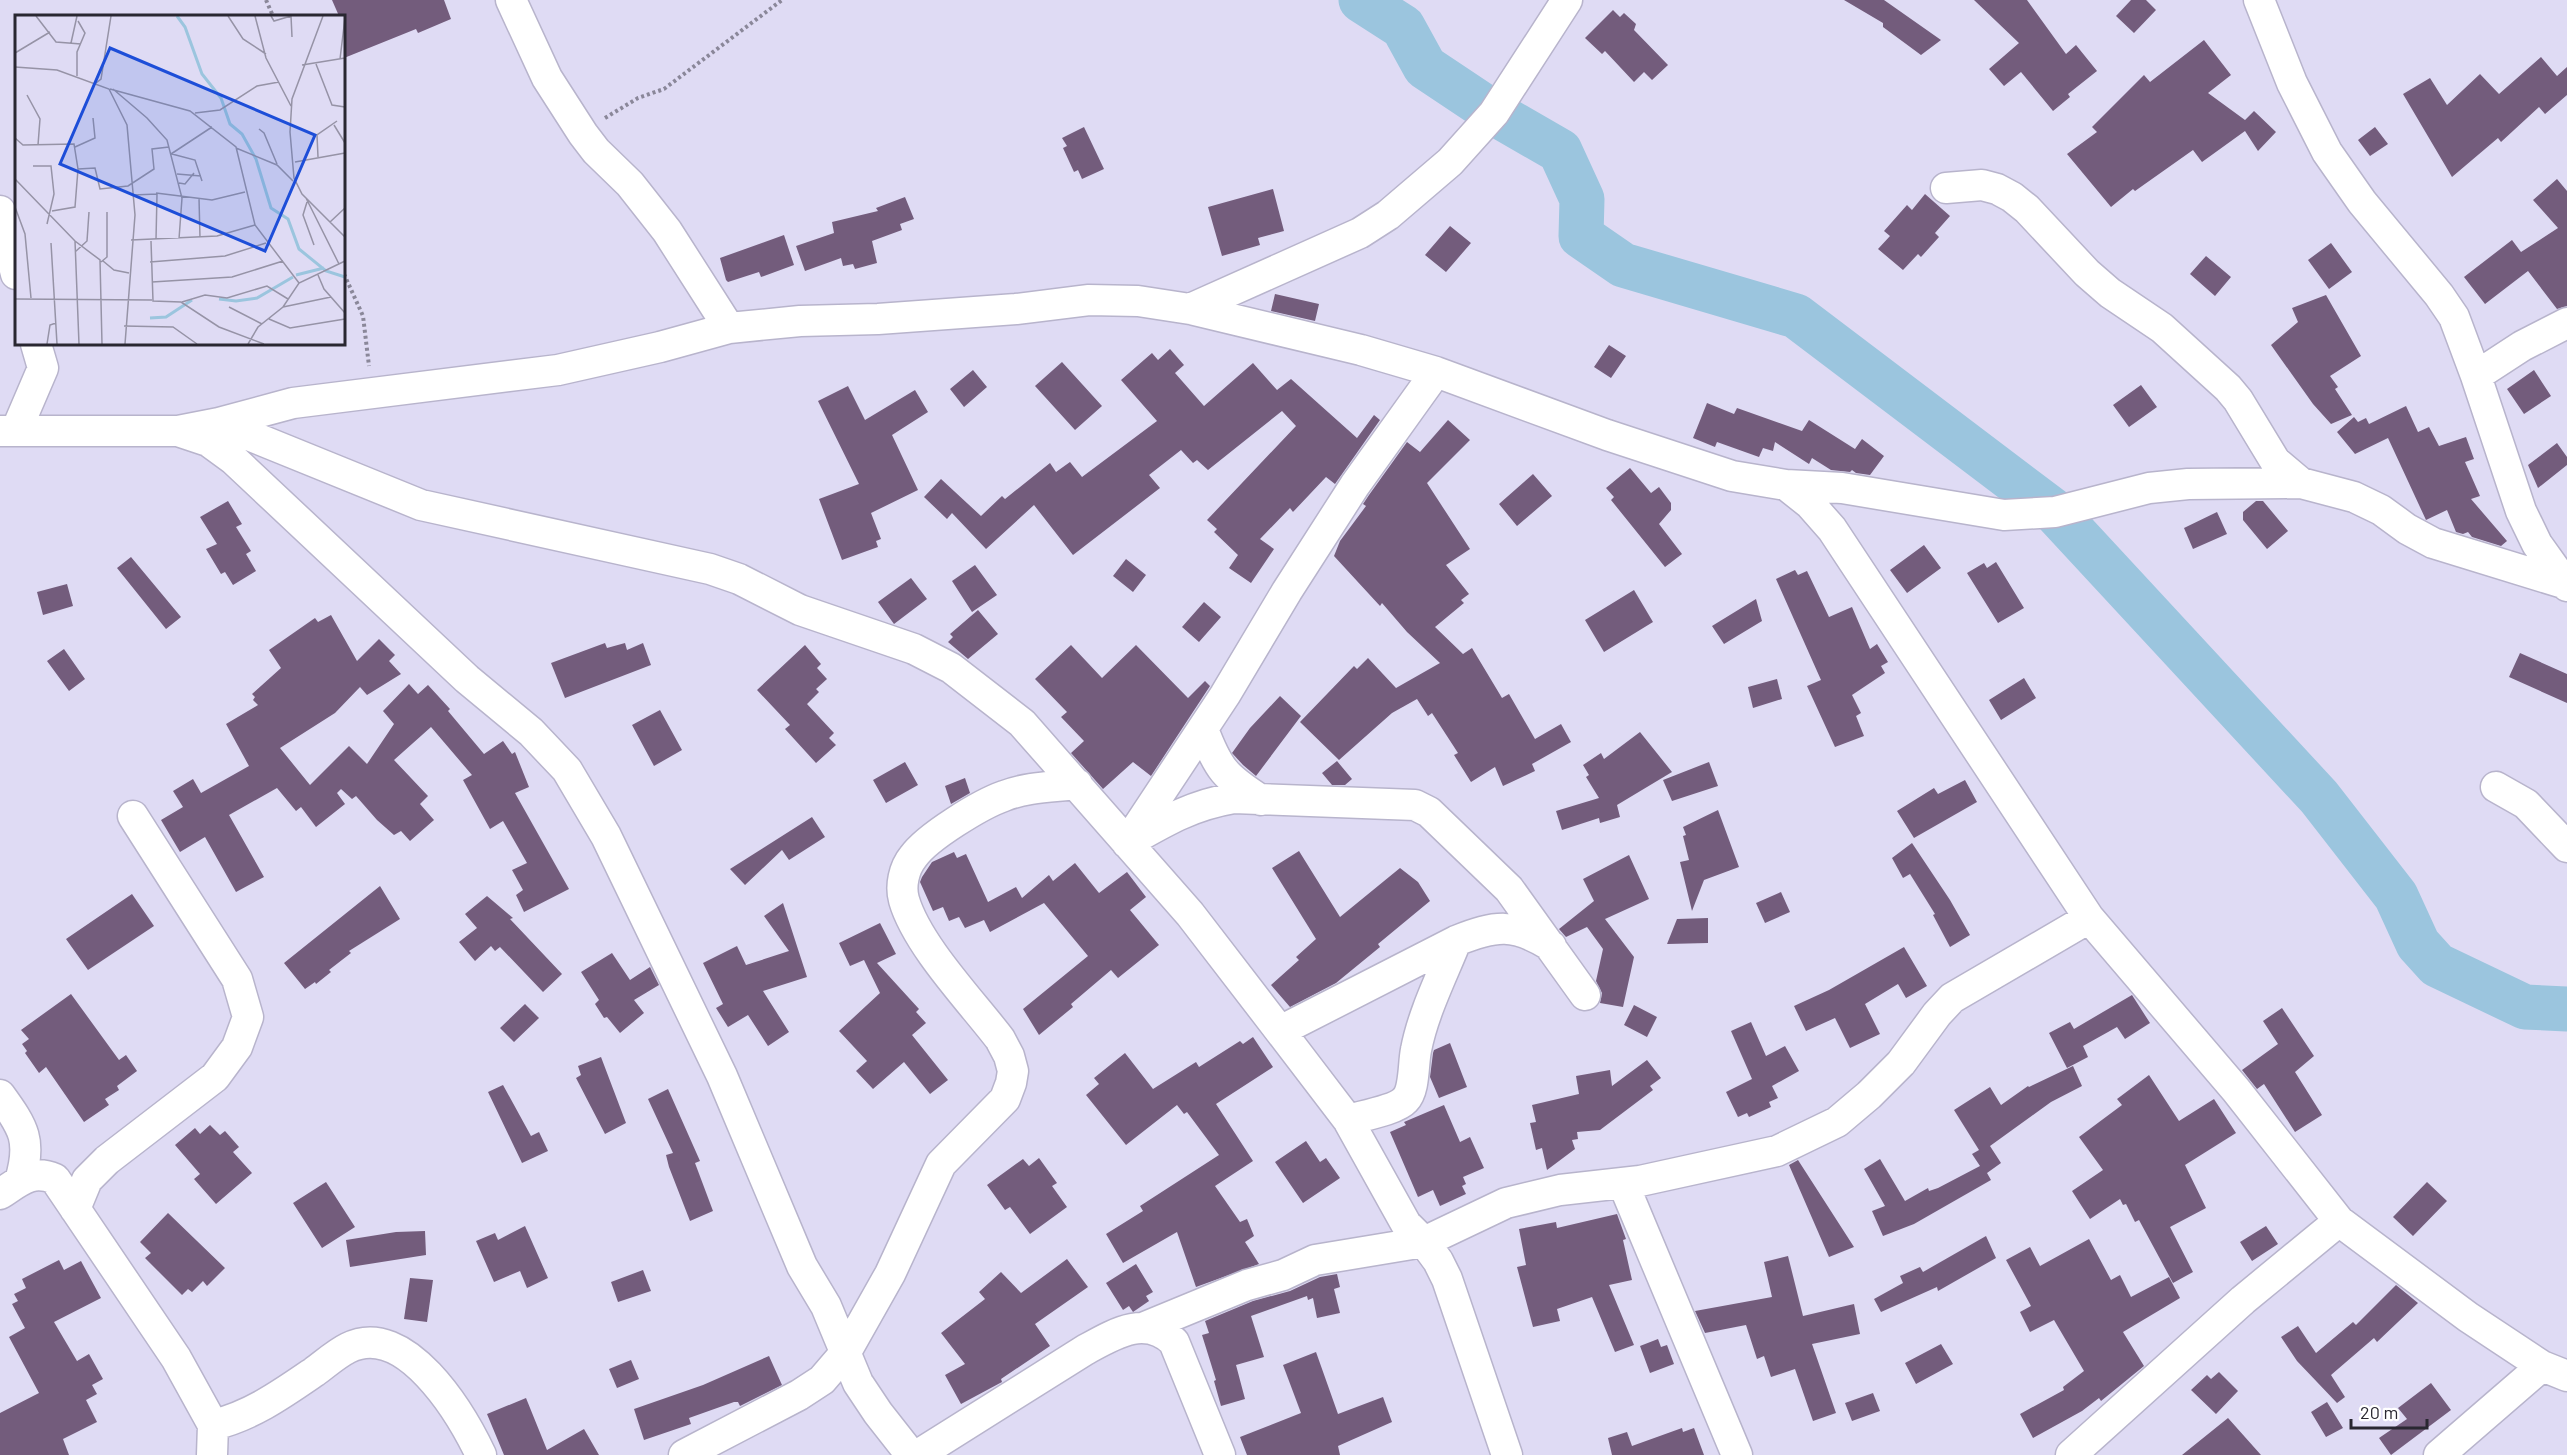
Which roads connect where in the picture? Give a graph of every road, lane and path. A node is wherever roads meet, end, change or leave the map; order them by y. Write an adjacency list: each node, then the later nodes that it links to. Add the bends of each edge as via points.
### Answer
1 (266, 0): 6 (path)
2 (511, 0): 7 (street, via 547,78)
3 (782, 0): 7 (path, via 664,89 612,112)
4 (1567, 0): 12 (street, via 1494,113 1449,162 1388,215 1359,233)
5 (2259, 0): 17 (street, via 2292,83 2327,152 2454,317)
6 (273, 15)
7 (583, 134): 14 (street, via 667,231)
8 (1946, 188): 22 (street, via 1982,185 2012,196 2027,208 2086,273 2162,328 2228,387 2275,461)
9 (0, 211): 10 (street)
10 (15, 270)
11 (345, 276): 18 (path, via 363,316 369,366)
12 (1190, 309): 14 (street, via 1138,301 1089,300 1016,309); 16 (street)
13 (2567, 323): 17 (street)
14 (729, 328): 18 (street, via 558,370)
15 (36, 345): 20 (street, via 42,368)
16 (1436, 372): 23 (street, via 1721,473); 25 (street, via 1355,485)
17 (2476, 376): 24 (street, via 2521,511 2537,544)
18 (387, 391): 19 (street, via 293,403)
19 (219, 423): 21 (street); 26 (street, via 421,505 710,568 800,610 914,649 951,668 1022,723)
20 (8, 431): 21 (street)
21 (178, 431): 45 (street, via 208,441 234,460 467,679 531,732 567,770 606,836 722,1076 802,1266 826,1306)
22 (2301, 483): 23 (street, via 2149,488 2055,512 2012,515 1842,488); 24 (street, via 2354,497 2433,543)
23 (1786, 485): 32 (street, via 1832,529)
24 (2565, 585)
25 (1203, 729): 28 (street, via 1215,760 1235,783); 30 (street)
26 (1077, 784): 30 (street); 45 (street, via 1026,790 984,804 935,836 913,856 904,874 903,897 922,940 1000,1039 1013,1071 1005,1099 941,1164 890,1274)
27 (2496, 787): 31 (street, via 2526,804)
28 (1261, 800): 30 (street, via 1234,798 1206,803); 34 (street, via 1415,805 1429,812 1509,889)
29 (133, 816): 41 (street, via 237,979 248,1017 237,1047 215,1077 106,1160 87,1180)
30 (1126, 843): 36 (street, via 1190,914)
31 (2567, 847)
32 (2089, 918): 39 (street, via 1952,998 1901,1063 1837,1122 1777,1151); 42 (street, via 2236,1090)
33 (1456, 941): 34 (street, via 1484,930 1509,928 1531,934); 36 (street); 38 (street, via 1423,1026 1406,1100)
34 (1551, 946): 35 (street)
35 (1585, 995)
36 (1280, 1031): 38 (street)
37 (0, 1095): 40 (street, via 18,1120 25,1139 27,1159)
38 (1348, 1120): 43 (street, via 1406,1224)
39 (1623, 1183): 43 (street, via 1560,1190 1506,1203); 55 (street)
40 (10, 1188): 41 (street, via 32,1175 43,1174 55,1179)
41 (75, 1209): 47 (street, via 176,1358)
42 (2339, 1221): 46 (street, via 2468,1317); 56 (street, via 2234,1308)
43 (1424, 1242): 44 (street, via 1315,1260); 54 (street, via 1448,1279)
44 (1145, 1327): 52 (street, via 1110,1336 1084,1350); 53 (street, via 1162,1331 1174,1342)
45 (846, 1352): 50 (street, via 822,1380 799,1395); 51 (street, via 858,1383)
46 (2554, 1371): 57 (street)
47 (213, 1425): 48 (street); 49 (street, via 248,1413 283,1394 348,1348 364,1343 382,1344 418,1364 450,1402)
48 (212, 1455)
49 (481, 1455)
50 (684, 1455)
51 (910, 1455)
52 (918, 1455)
53 (1220, 1455)
54 (1507, 1455)
55 (1737, 1455)
56 (2071, 1455)
57 (2439, 1455)

